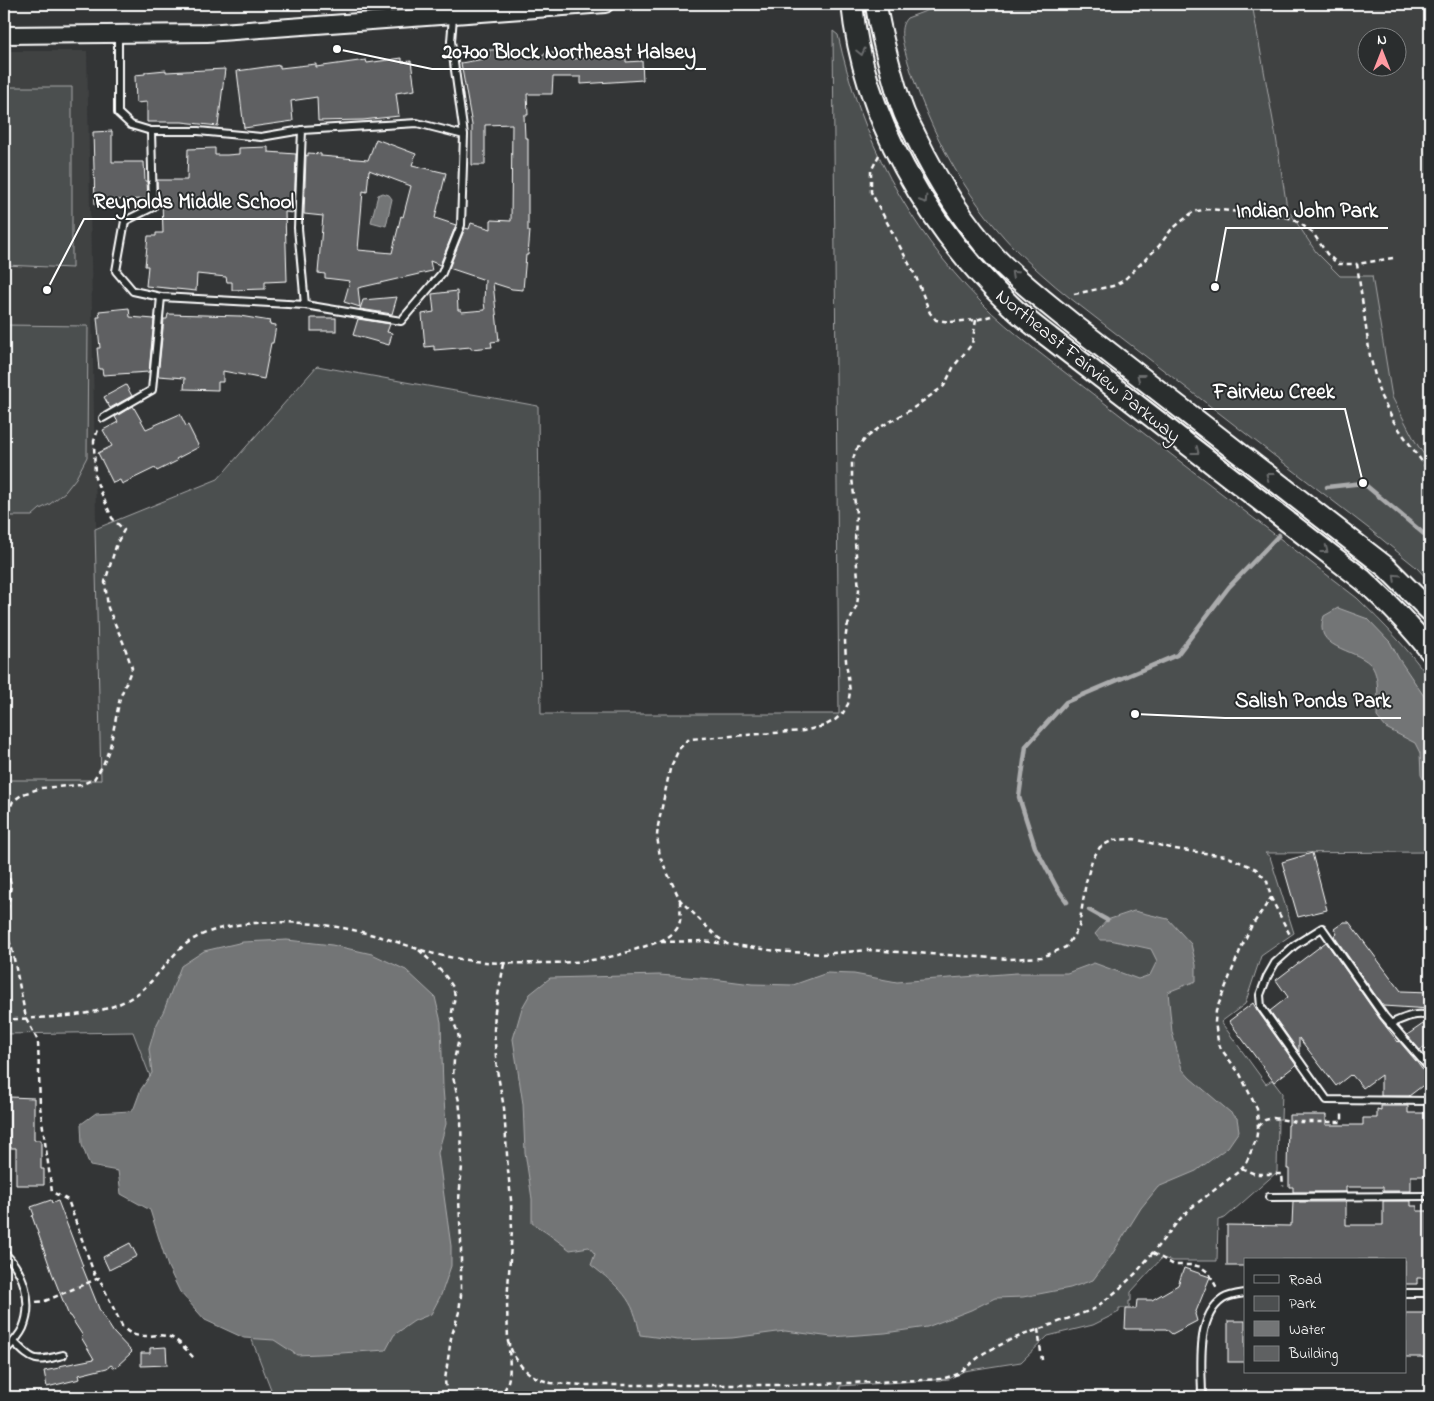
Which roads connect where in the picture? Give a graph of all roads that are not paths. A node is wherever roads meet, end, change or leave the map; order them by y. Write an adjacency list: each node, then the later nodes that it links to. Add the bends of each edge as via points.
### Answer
1 (605, 4): 4 (street)
2 (852, 4): 14 (main road, Northeast Fairview Parkway, one-way to 14, via 870,87 892,144 920,195 976,270 1010,305 1050,338 1363,580 1392,606)
3 (876, 4): 13 (main road, Northeast Fairview Parkway, one-way to 3, via 1386,567 1040,299 996,258 928,163 903,111 886,55)
4 (453, 16): 6 (street, via 207,33); 9 (lane, via 451,40)
5 (4, 35): 6 (street)
6 (118, 35): 8 (lane, via 118,113 131,125)
7 (302, 130): 8 (lane, via 261,137 198,131); 9 (lane, via 416,123); 11 (lane, via 298,228)
8 (152, 131): 10 (lane, via 153,207 124,221 116,271 133,291)
9 (464, 136): 11 (lane, via 461,225 442,272 401,321)
10 (161, 297): 11 (lane); 12 (lane, via 152,390)
11 (305, 305)
12 (103, 418)
13 (1430, 612)
14 (1430, 650)
15 (1430, 1016): 16 (lane, via 1411,1015)
16 (1390, 1024): 17 (lane); 18 (lane, via 1322,928 1275,963 1260,995 1261,1007 1327,1100)
17 (1430, 1069)
18 (1430, 1101)
19 (1430, 1196): 20 (lane)
20 (1269, 1197)
21 (4, 1253): 25 (lane, via 19,1271 27,1303 24,1328)
22 (1244, 1293): 28 (lane, via 1223,1299 1206,1322 1202,1338)
23 (1406, 1293): 24 (lane)
24 (1430, 1293)
25 (14, 1342): 26 (lane); 27 (lane, via 34,1360)
26 (4, 1352)
27 (63, 1354)
28 (1202, 1397)

